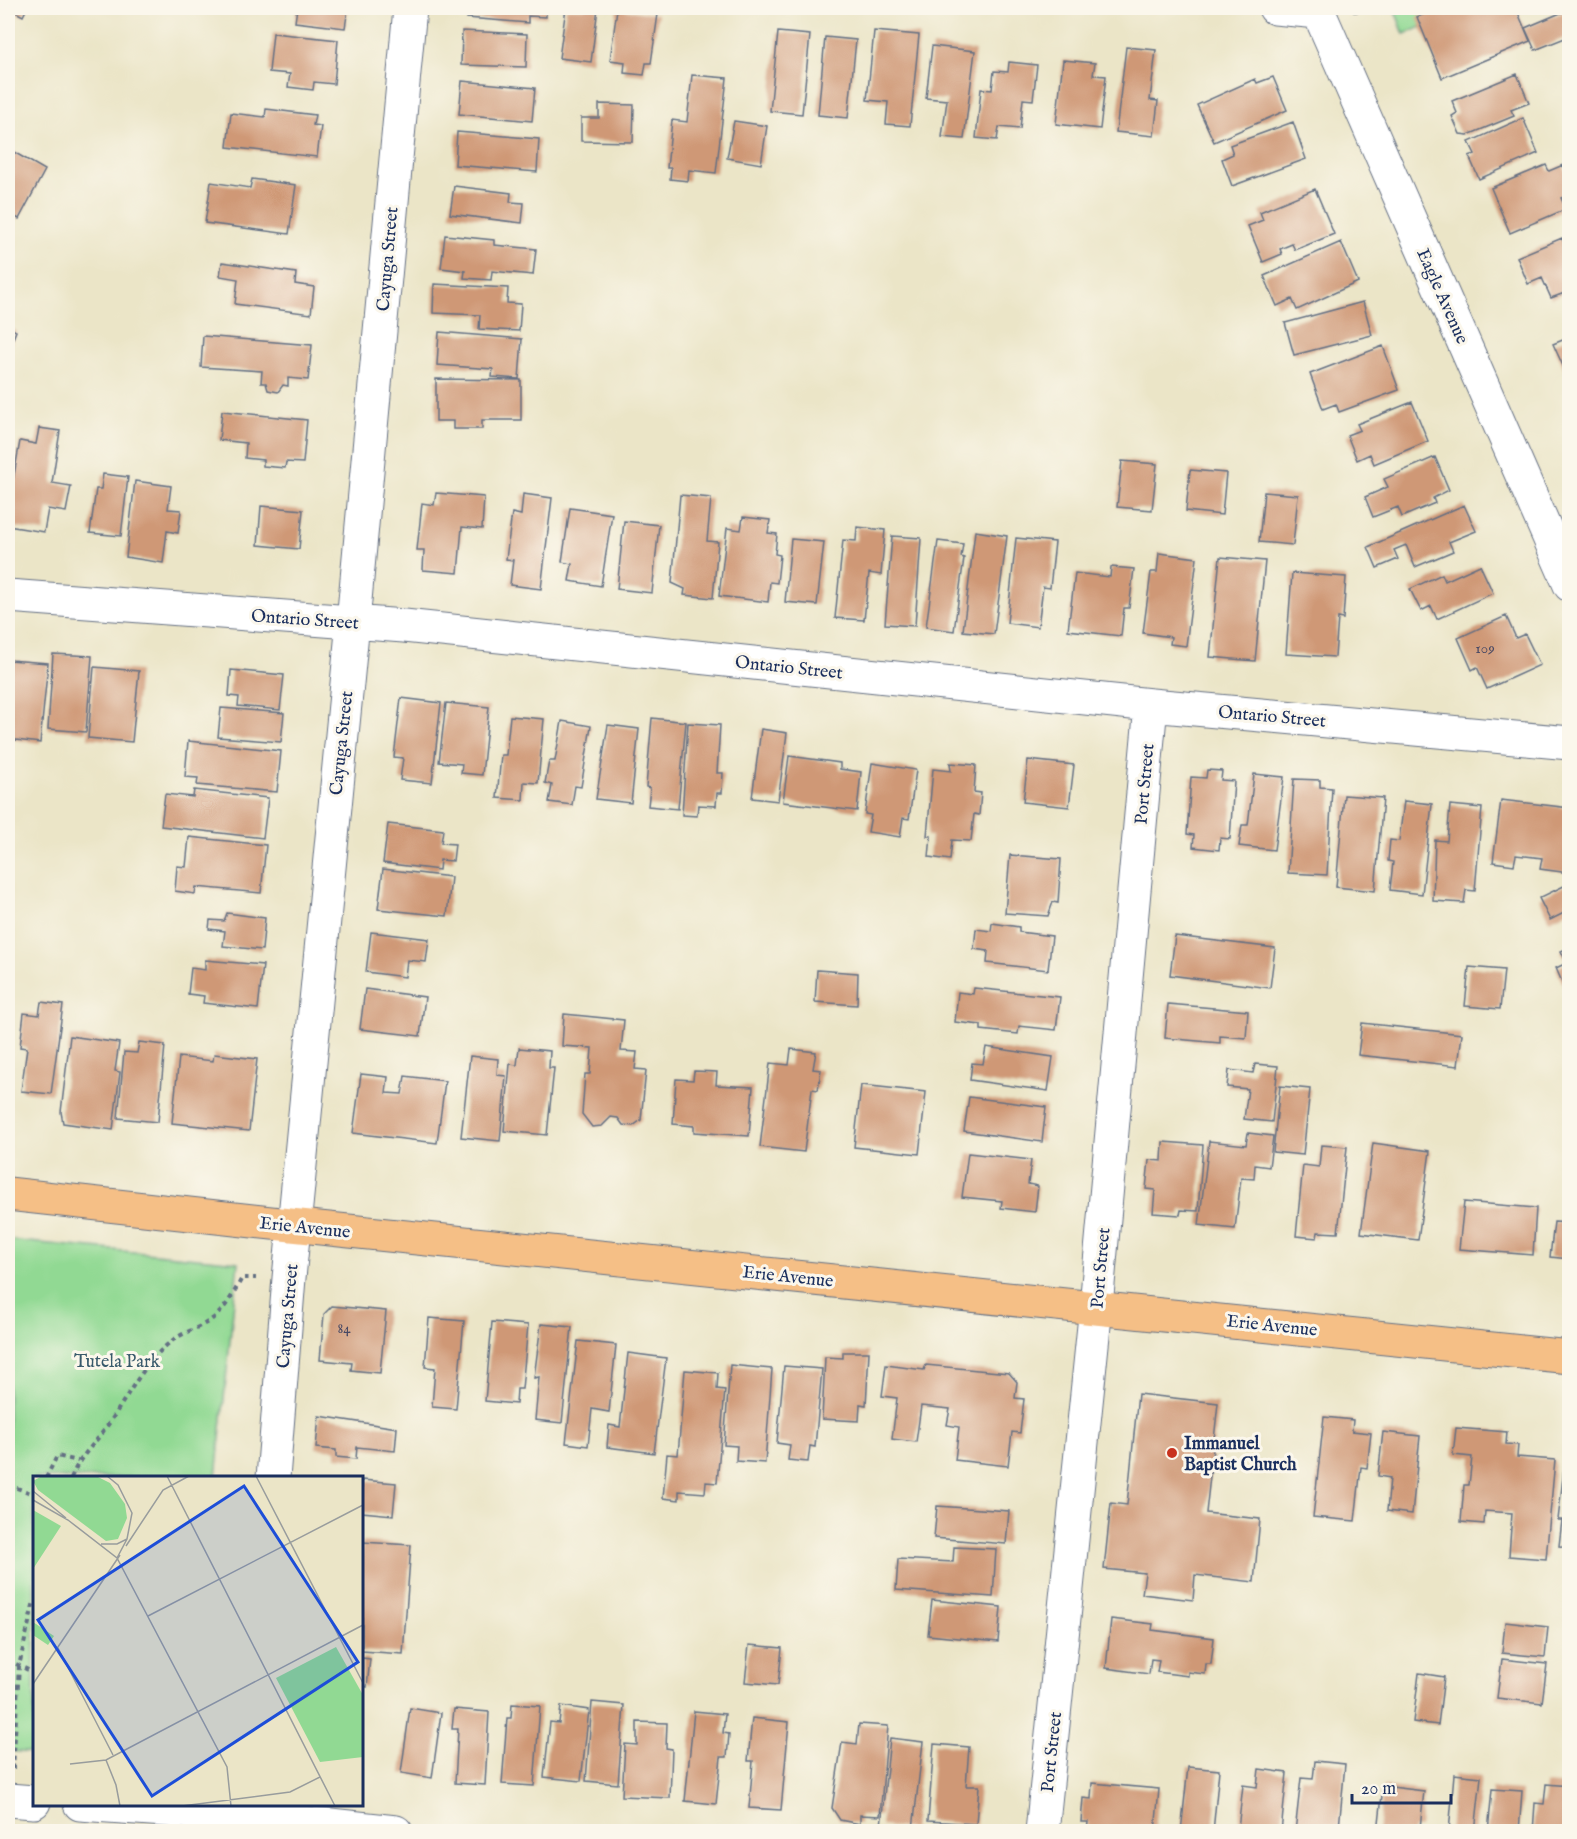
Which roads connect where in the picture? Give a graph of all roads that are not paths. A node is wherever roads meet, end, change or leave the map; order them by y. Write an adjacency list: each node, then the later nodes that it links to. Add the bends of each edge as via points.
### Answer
1 (410, 8): 6 (street, Cayuga Street)
2 (1275, 8): 3 (street)
3 (1318, 10): 4 (street, Eagle Avenue)
4 (1569, 585)
5 (8, 596): 6 (street, Ontario Street)
6 (353, 622): 7 (street, Ontario Street); 10 (street, Cayuga Street)
7 (1151, 705): 8 (street, Ontario Street); 11 (street, Port Street)
8 (1569, 743)
9 (8, 1194): 10 (main road, Erie Avenue)
10 (295, 1226): 11 (main road, Erie Avenue); 13 (street, Cayuga Street)
11 (1096, 1306): 12 (main road, Erie Avenue); 17 (street, Port Street)
12 (1569, 1357)
13 (273, 1476)
14 (104, 1806): 15 (street)
15 (237, 1817): 16 (street)
16 (396, 1832)
17 (1042, 1832)

